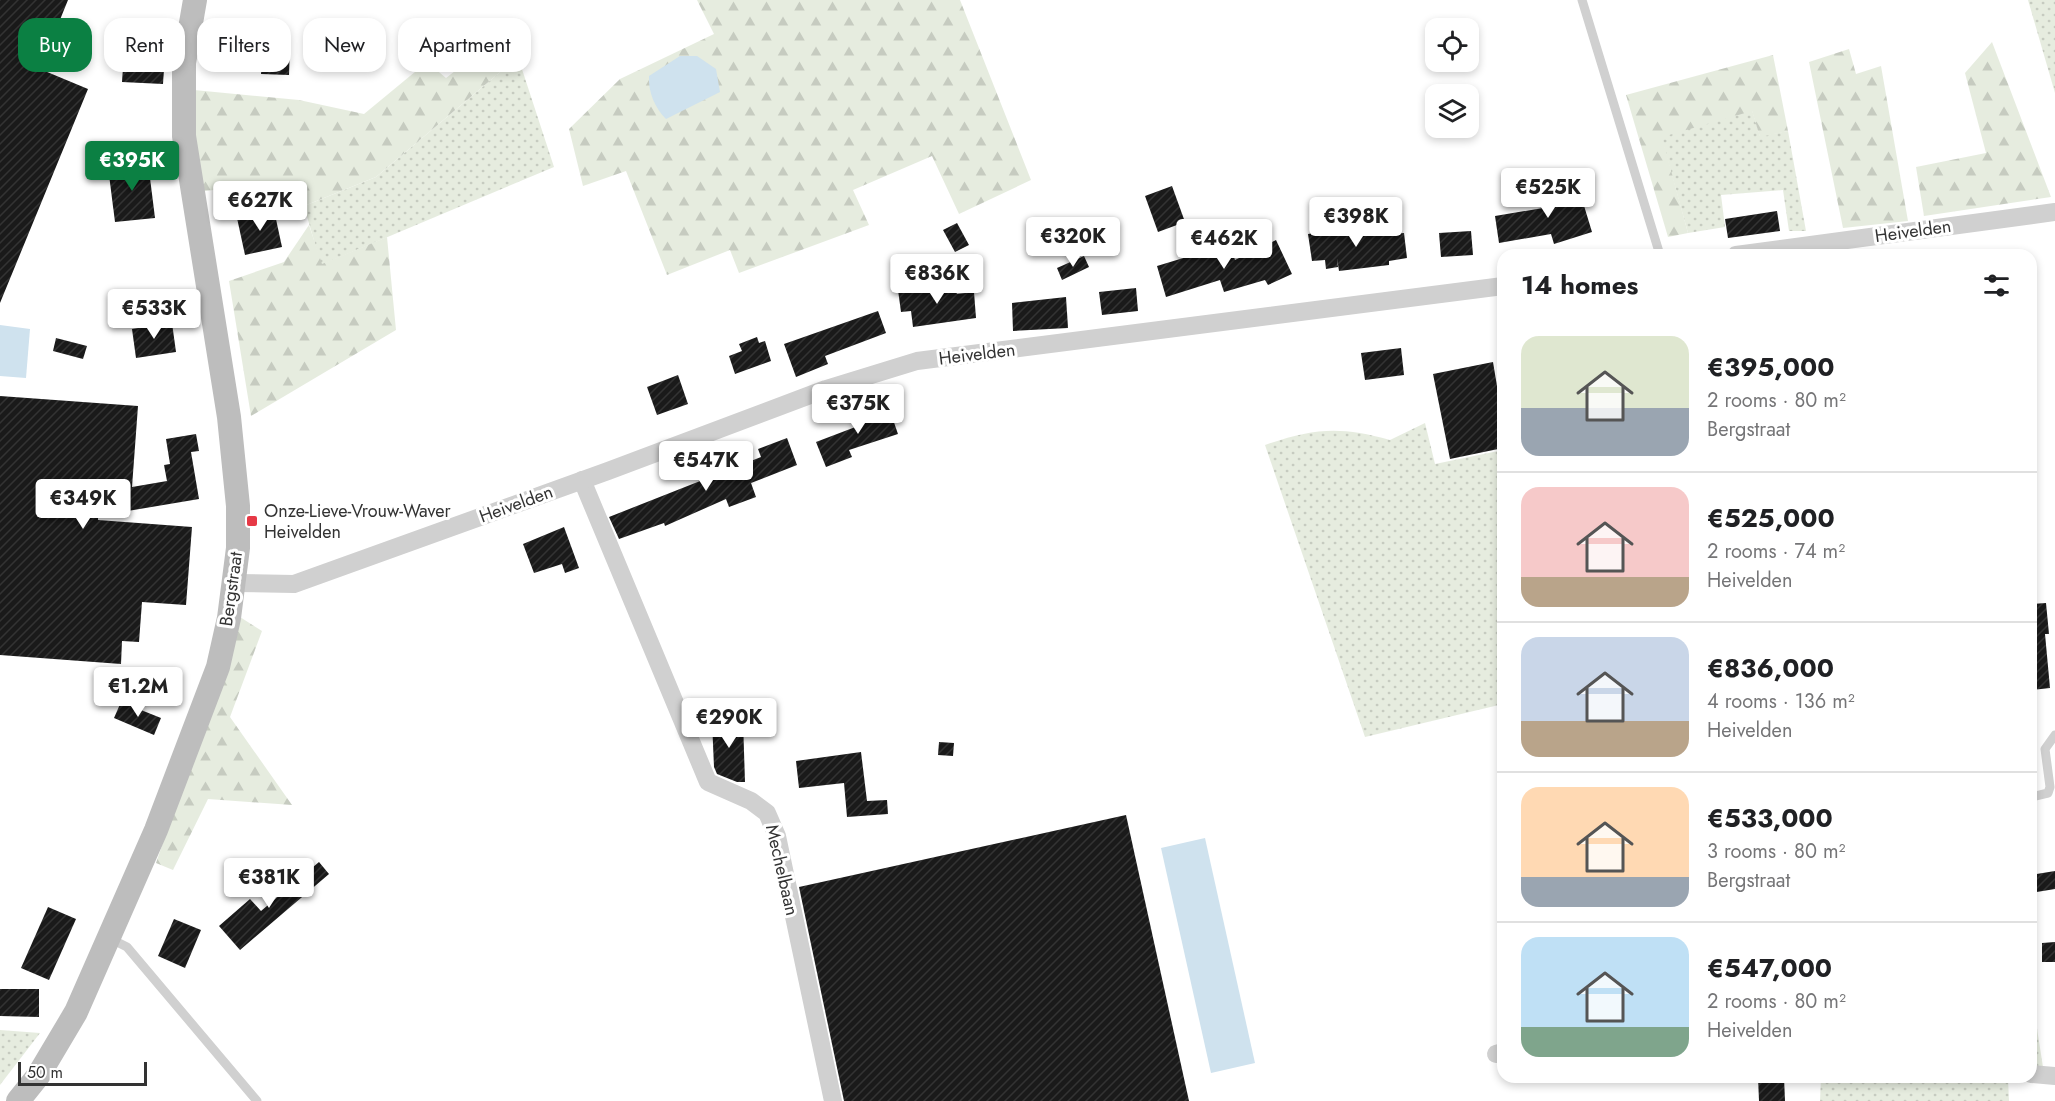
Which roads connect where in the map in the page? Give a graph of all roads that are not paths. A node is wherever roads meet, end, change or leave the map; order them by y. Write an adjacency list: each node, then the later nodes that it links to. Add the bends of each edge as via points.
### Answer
1 (195, 0): 8 (street, Bergstraat, via 184,63 184,136 229,417 238,506)
2 (1582, 0): 4 (lane)
3 (2055, 212): 5 (street, Heivelden)
4 (1658, 249)
5 (1781, 249)
6 (1497, 287): 7 (street, Heivelden, via 917,361 826,389)
7 (582, 480): 8 (street, Heivelden, via 294,584); 16 (street, Mechelbaan, via 708,782 751,801 767,813 777,836)
8 (234, 583): 11 (street, Bergstraat, via 218,667 156,830)
9 (2055, 735): 10 (lane, via 2045,749 2050,787 2048,793)
10 (2037, 796)
11 (109, 938): 14 (street, Bergstraat, via 76,1012 38,1076); 15 (lane, via 127,947)
12 (2037, 1074): 13 (street)
13 (2055, 1076)
14 (18, 1101)
15 (257, 1101)
16 (833, 1101)

